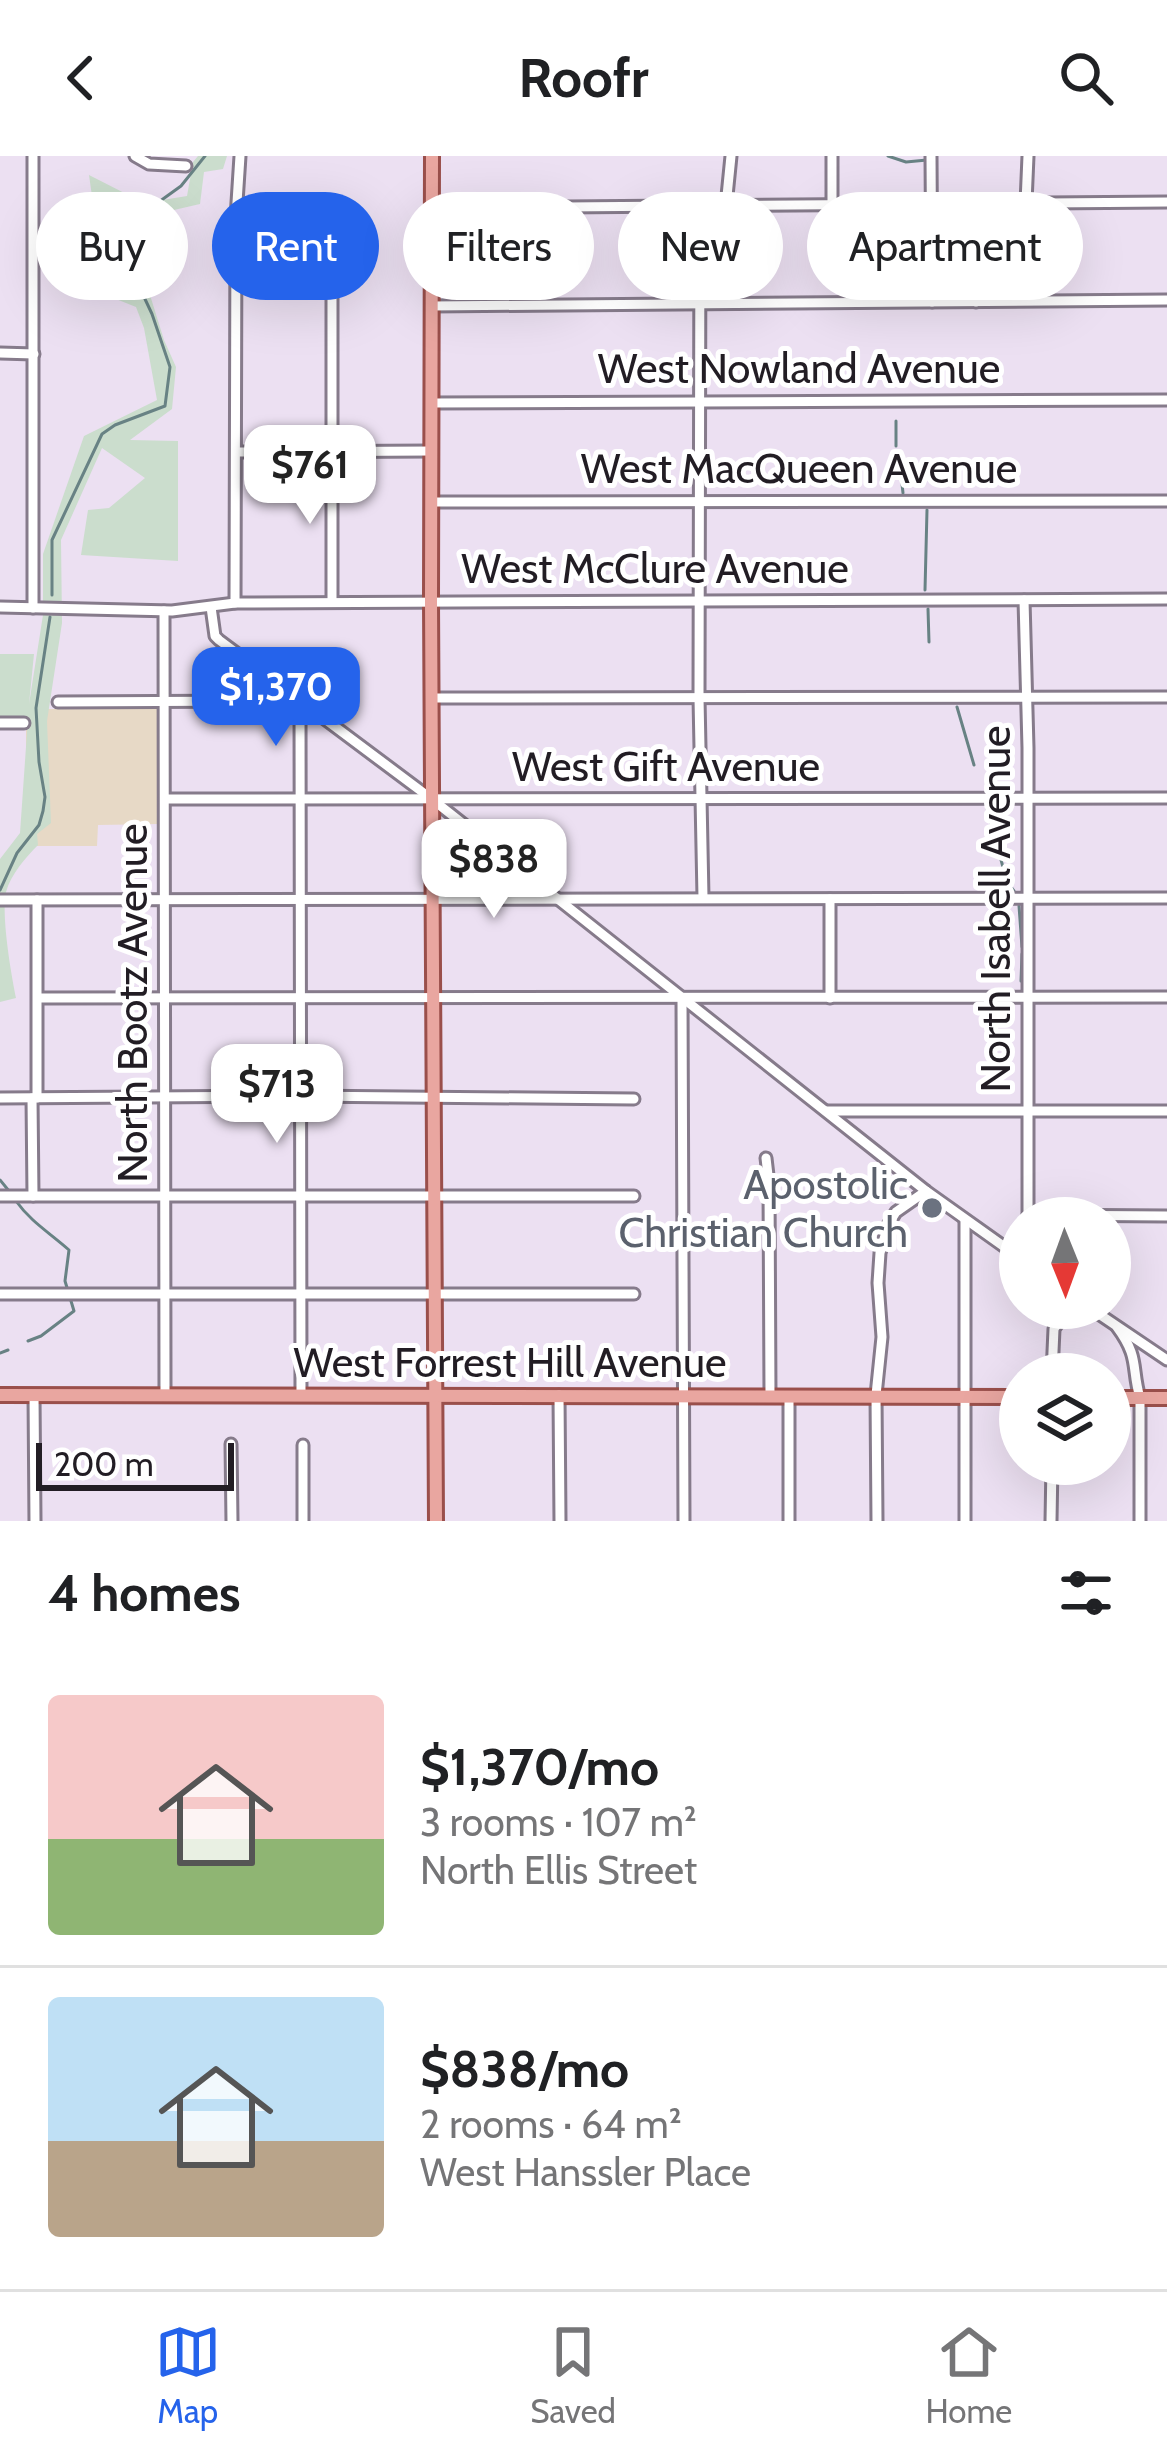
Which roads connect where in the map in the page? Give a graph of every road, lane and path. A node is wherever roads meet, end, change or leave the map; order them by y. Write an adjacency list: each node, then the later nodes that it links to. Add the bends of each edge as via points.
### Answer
1 (33, 156): 26 (street)
2 (135, 156): 9 (street)
3 (240, 156): 31 (street)
4 (432, 156): 10 (main road)
5 (731, 156): 11 (street)
6 (832, 156): 12 (street)
7 (931, 156): 13 (street)
8 (1028, 156): 14 (street)
9 (186, 166)
10 (432, 192)
11 (727, 192)
12 (832, 192)
13 (932, 192)
14 (1026, 192)
15 (1167, 202): 16 (street)
16 (1083, 203)
17 (332, 300): 32 (street)
18 (432, 300): 24 (main road)
19 (699, 300): 23 (street)
20 (1167, 301): 22 (street)
21 (932, 302): 22 (street); 23 (street)
22 (976, 302)
23 (699, 303): 24 (street); 28 (street)
24 (432, 306): 29 (main road)
25 (0, 353): 26 (street)
26 (34, 354): 44 (street)
27 (1167, 400): 28 (street, West Nowland Avenue)
28 (699, 402): 29 (street, West Nowland Avenue); 33 (street)
29 (432, 403): 30 (main road)
30 (432, 451): 32 (street); 35 (main road)
31 (236, 452): 32 (street); 41 (street)
32 (333, 452): 39 (street)
33 (699, 501): 34 (street, West MacQueen Avenue); 35 (street, West MacQueen Avenue); 38 (street)
34 (1167, 501)
35 (432, 502): 40 (main road)
36 (1167, 599): 37 (street, West McClure Avenue)
37 (1024, 600): 38 (street, West McClure Avenue); 47 (street, North Isabell Avenue)
38 (699, 601): 40 (street, West McClure Avenue); 50 (street)
39 (332, 602): 40 (street, West McClure Avenue); 41 (street, West McClure Avenue)
40 (431, 602): 49 (main road)
41 (235, 603): 43 (street, West McClure Avenue)
42 (0, 607): 44 (street, West McClure Avenue)
43 (211, 607): 45 (street, West McClure Avenue); 46 (street, via 215,636)
44 (33, 608): 45 (street, West McClure Avenue)
45 (164, 610): 51 (street, North Bootz Avenue)
46 (295, 697): 51 (street); 55 (street); 57 (street)
47 (1027, 697): 48 (street); 50 (street); 56 (street, North Isabell Avenue)
48 (1167, 697)
49 (432, 698): 50 (street); 61 (main road)
50 (699, 698): 63 (street)
51 (164, 701): 52 (street); 59 (street, North Bootz Avenue)
52 (58, 702)
53 (0, 723): 54 (street)
54 (24, 723)
55 (416, 787): 60 (street); 61 (street)
56 (1026, 797): 58 (street, West Gift Avenue); 63 (street, West Gift Avenue); 70 (street, North Isabell Avenue)
57 (299, 799): 59 (street, West Gift Avenue); 60 (street, West Gift Avenue); 66 (street)
58 (1167, 799)
59 (165, 800): 72 (street, North Bootz Avenue)
60 (407, 800): 61 (street, West Gift Avenue)
61 (433, 800): 62 (street, West Gift Avenue); 64 (street); 67 (main road)
62 (458, 800): 63 (street, West Gift Avenue); 64 (street)
63 (701, 800): 65 (street)
64 (450, 813): 68 (street)
65 (703, 897): 68 (street); 69 (street)
66 (300, 898): 67 (street); 72 (street); 78 (street)
67 (433, 898): 68 (street); 75 (main road)
68 (556, 898): 82 (street)
69 (830, 898): 70 (street); 79 (street)
70 (1029, 898): 71 (street); 80 (street, North Isabell Avenue)
71 (1167, 898)
72 (165, 899): 74 (street); 77 (street, North Bootz Avenue)
73 (0, 900): 74 (street)
74 (38, 900): 76 (street)
75 (434, 997): 78 (street); 82 (street); 84 (main road)
76 (39, 998): 77 (street); 86 (street)
77 (165, 998): 78 (street); 87 (street, North Bootz Avenue)
78 (299, 998): 83 (street)
79 (830, 998): 80 (street); 82 (street)
80 (1029, 998): 81 (street); 90 (street, North Isabell Avenue)
81 (1167, 998)
82 (682, 999): 89 (street); 119 (street)
83 (300, 1096): 84 (street); 87 (street); 98 (street)
84 (434, 1096): 88 (street); 94 (main road)
85 (0, 1098): 86 (street)
86 (35, 1098): 87 (street); 96 (street)
87 (166, 1098): 97 (street, North Bootz Avenue)
88 (634, 1100)
89 (826, 1111): 90 (street); 93 (street)
90 (1028, 1111): 91 (street); 100 (street, North Isabell Avenue)
91 (1167, 1111)
92 (766, 1158): 120 (street)
93 (926, 1191): 103 (street); 121 (street, via 896,1212 882,1242)
94 (435, 1195): 98 (street); 99 (street); 105 (main road)
95 (0, 1196): 96 (street)
96 (33, 1196): 97 (street)
97 (165, 1196): 98 (street); 107 (street, North Bootz Avenue)
98 (300, 1196): 108 (street)
99 (634, 1196)
100 (1028, 1197)
101 (1131, 1216): 102 (street)
102 (1167, 1216)
103 (965, 1221): 104 (street); 123 (street)
104 (999, 1244)
105 (435, 1293): 108 (street); 109 (street); 114 (main road)
106 (0, 1294): 107 (street)
107 (165, 1294): 108 (street); 117 (street, North Bootz Avenue)
108 (301, 1294): 113 (street)
109 (634, 1294)
110 (1118, 1329): 126 (street, via 1133,1354)
111 (1120, 1329): 112 (street)
112 (1167, 1360)
113 (301, 1394): 114 (main road, West Forrest Hill Avenue); 117 (main road, West Forrest Hill Avenue)
114 (436, 1394): 118 (main road, West Forrest Hill Avenue); 134 (main road)
115 (0, 1395): 116 (main road, West Forrest Hill Avenue)
116 (34, 1395): 117 (main road, West Forrest Hill Avenue); 131 (street)
117 (165, 1395)
118 (559, 1395): 119 (main road, West Forrest Hill Avenue); 135 (street)
119 (684, 1395): 120 (main road, West Forrest Hill Avenue); 136 (street)
120 (770, 1395): 122 (main road, West Forrest Hill Avenue)
121 (876, 1395): 122 (main road, West Forrest Hill Avenue); 123 (main road, West Forrest Hill Avenue); 138 (street)
122 (789, 1396): 137 (street)
123 (964, 1396): 124 (main road, West Forrest Hill Avenue); 139 (street)
124 (999, 1397)
125 (1131, 1398): 126 (main road)
126 (1140, 1398): 127 (main road); 141 (street)
127 (1167, 1398)
128 (231, 1444): 132 (street)
129 (303, 1445): 133 (street)
130 (1052, 1485): 140 (street)
131 (35, 1521)
132 (232, 1521)
133 (303, 1521)
134 (436, 1521)
135 (560, 1521)
136 (684, 1521)
137 (789, 1521)
138 (877, 1521)
139 (965, 1521)
140 (1052, 1521)
141 (1140, 1521)

